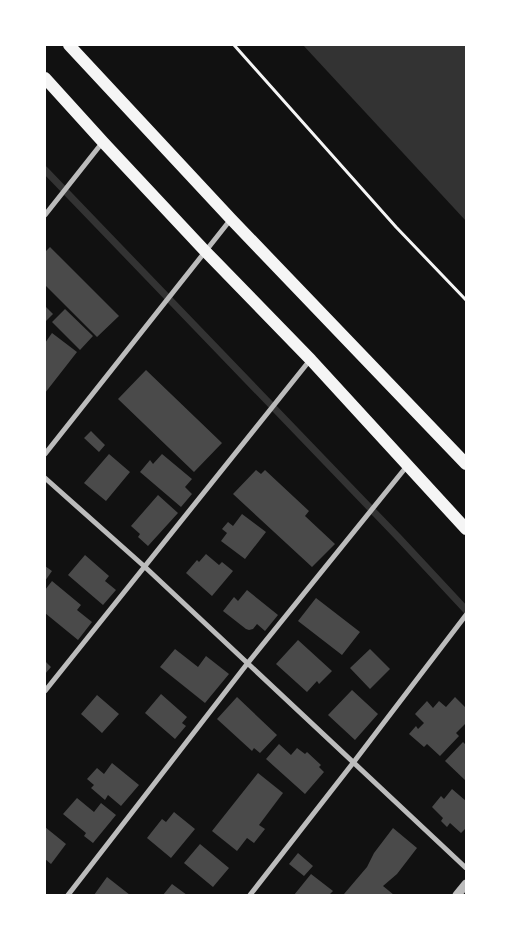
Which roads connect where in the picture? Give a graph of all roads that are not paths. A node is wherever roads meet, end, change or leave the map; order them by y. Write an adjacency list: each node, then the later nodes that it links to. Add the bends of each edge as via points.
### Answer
1 (69, 45): 5 (main road)
2 (45, 78): 3 (main road)
3 (103, 142): 4 (street); 6 (main road)
4 (46, 213)
5 (231, 218): 6 (street); 9 (main road)
6 (205, 251): 7 (main road); 8 (street)
7 (311, 360): 10 (main road); 13 (street)
8 (45, 454)
9 (466, 464)
10 (407, 465): 12 (main road); 15 (street)
11 (45, 478): 13 (street)
12 (466, 529)
13 (145, 568): 15 (street); 16 (street)
14 (466, 615): 17 (street)
15 (248, 664): 17 (street); 20 (street)
16 (45, 691)
17 (353, 763): 18 (street); 21 (street)
18 (466, 868)
19 (466, 884): 22 (street)
20 (68, 895)
21 (250, 895)
22 (457, 895)

